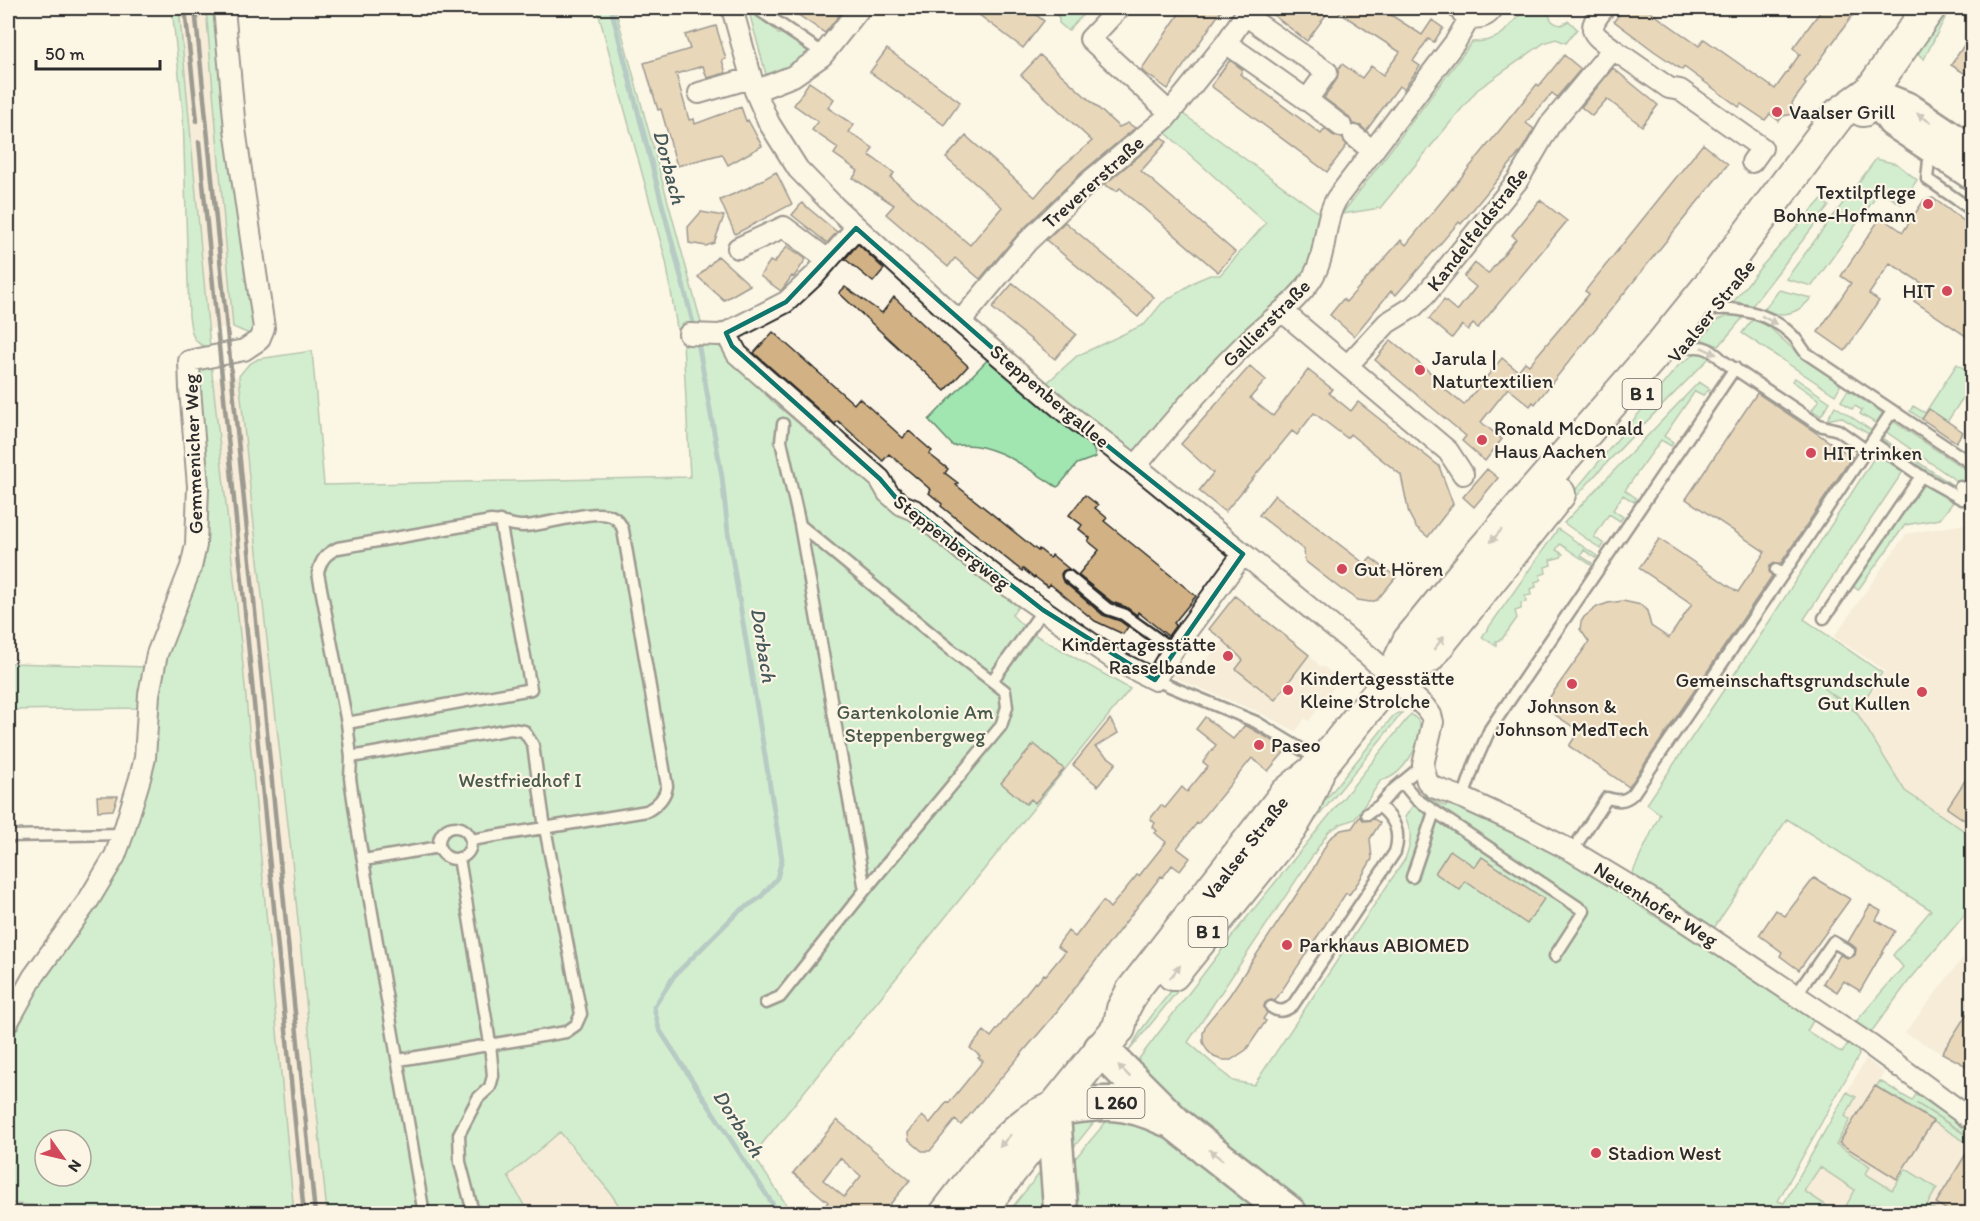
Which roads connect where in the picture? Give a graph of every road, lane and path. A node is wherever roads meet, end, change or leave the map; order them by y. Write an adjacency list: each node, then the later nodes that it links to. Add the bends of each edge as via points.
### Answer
1 (224, 8): 63 (street, Gemmenicher Weg, via 235,129 264,328 260,340 244,350 189,361 198,486 196,545 157,654 147,710 145,758)
2 (732, 8): 13 (street, Steppenbergallee)
3 (756, 8): 12 (lane)
4 (860, 8): 12 (street)
5 (1119, 8): 17 (street, via 1090,39)
6 (1493, 8): 9 (street, Gallierstraße, via 1483,17)
7 (1604, 8): 11 (street, via 1592,30)
8 (1929, 8): 14 (main road, Vaalser Straße / B 1)
9 (1464, 12): 20 (street, Gallierstraße, via 1456,42)
10 (1226, 43): 16 (street); 16 (street, Trevererstraße, via 1245,15 1327,72); 17 (street, Trevererstraße)
11 (1613, 49): 21 (street, via 1762,148); 33 (street, Kandelfeldstraße, via 1550,125 1518,180 1433,286 1413,307 1387,323)
12 (824, 54): 13 (street, via 793,76)
13 (754, 85): 15 (street); 24 (street, Steppenbergallee, via 769,123 798,169)
14 (1870, 92): 18 (street, via 1892,122); 19 (street, one-way to 14, via 1908,106); 27 (main road, Vaalser Straße / B 1, via 1859,121); 50 (main road, Vaalser Straße / B 1, one-way to 50, via 1839,114 1659,348 1409,641)
15 (699, 93)
16 (1307, 100): 20 (street)
17 (1170, 113): 29 (street, Trevererstraße, via 1089,182 1026,243)
18 (1930, 147): 22 (street); 23 (lane, via 1927,179)
19 (1972, 150)
20 (1373, 151): 28 (street, Gallierstraße, via 1332,206 1325,245 1313,278)
21 (1752, 162)
22 (1972, 175)
23 (1972, 210)
24 (856, 228): 26 (street); 29 (street, Steppenbergallee)
25 (738, 248): 26 (street, via 784,226)
26 (828, 260): 31 (street, via 786,302)
27 (1713, 309): 32 (main road, Vaalser Straße / B 1); 35 (lane, one-way to 35, via 1734,308 1772,321 1791,334 1806,353)
28 (1282, 310): 33 (street); 39 (street, Gallierstraße, via 1213,376)
29 (960, 322): 39 (street, Steppenbergallee, via 1064,411)
30 (689, 334): 31 (street)
31 (718, 334): 47 (street, Steppenbergweg, via 880,479 902,505 916,511)
32 (1679, 349): 34 (lane, one-way to 34, via 1696,346 1712,350); 50 (main road, Vaalser Straße / B 1, one-way to 32, via 1428,657)
33 (1347, 366): 40 (street, via 1448,451)
34 (1735, 368): 37 (lane, via 1819,424); 58 (lane, via 1490,729)
35 (1897, 413): 37 (lane, via 1889,416); 38 (lane)
36 (783, 424): 44 (lane, via 781,441)
37 (1869, 446): 41 (lane); 67 (lane, via 1633,794 1626,800 1607,798)
38 (1972, 464)
39 (1136, 466): 45 (street, Steppenbergallee)
40 (1462, 474)
41 (1921, 476): 42 (lane, via 1962,499); 48 (lane)
42 (1967, 492)
43 (500, 521): 53 (lane, via 338,548 320,562 318,573); 53 (lane, via 531,689); 62 (lane, via 520,526 597,514 620,523 667,786 661,801 647,811)
44 (800, 525): 52 (lane); 71 (lane)
45 (1243, 554): 49 (street); 50 (street, Steppenbergallee)
46 (1068, 576): 49 (lane, via 1108,609 1123,614)
47 (1042, 610): 51 (street, Steppenbergweg, via 1115,660); 52 (lane)
48 (1824, 618)
49 (1173, 650): 51 (street)
50 (1392, 677): 55 (main road, Vaalser Straße / B 1); 56 (street, via 1431,715 1431,735)
51 (1155, 680): 55 (lane, via 1256,722)
52 (992, 681): 71 (lane, via 1005,692 1007,707 1000,726)
53 (346, 723): 54 (lane)
54 (351, 757): 62 (lane, via 517,729 524,731 533,745); 69 (lane, via 350,778)
55 (1322, 763): 78 (main road, Vaalser Straße / B 1, via 1286,794 1133,990)
56 (1423, 765): 57 (lane); 58 (street, Neuenhofer Weg, via 1433,787)
57 (1402, 782): 59 (lane); 60 (lane)
58 (1463, 798): 67 (street, Neuenhofer Weg)
59 (1379, 806): 61 (lane); 76 (lane, via 1397,828 1395,852 1293,1005 1282,1011)
60 (1434, 812): 70 (lane); 73 (lane, via 1584,910)
61 (1371, 817)
62 (545, 828): 65 (lane); 79 (lane, via 581,1014 576,1025 566,1032)
63 (123, 834): 64 (lane); 77 (street, Gemmenicher Weg, via 104,876 33,976)
64 (8, 836)
65 (471, 840): 66 (lane, via 466,831 452,827 440,837); 68 (lane, via 469,850)
66 (439, 847): 68 (lane, via 445,855); 69 (lane)
67 (1572, 851): 74 (street, Neuenhofer Weg)
68 (459, 858): 79 (lane)
69 (364, 860): 80 (lane)
70 (1412, 877)
71 (865, 890): 75 (lane, via 780,996)
72 (1849, 951): 74 (lane, via 1833,942)
73 (1555, 956)
74 (1796, 995): 82 (street, Neuenhofer Weg)
75 (766, 1003)
76 (1271, 1007)
77 (8, 1022)
78 (1110, 1038): 81 (main road, Vaalser Straße / B 1); 83 (highway, L 260, one-way to 78)
79 (490, 1043): 80 (lane); 84 (lane, via 490,1087 478,1098 459,1134 460,1162)
80 (399, 1060): 85 (lane)
81 (1053, 1108): 83 (highway, L 260, via 1115,1103); 86 (main road, Vaalser Straße / B 1, one-way to 86, via 1018,1127); 87 (main road, Vaalser Straße / B 1, via 1034,1141); 88 (highway)
82 (1972, 1120)
83 (1176, 1124): 89 (highway, L 260, one-way to 83)
84 (472, 1213)
85 (424, 1214)
86 (946, 1214)
87 (977, 1214)
88 (1061, 1214)
89 (1290, 1214)

